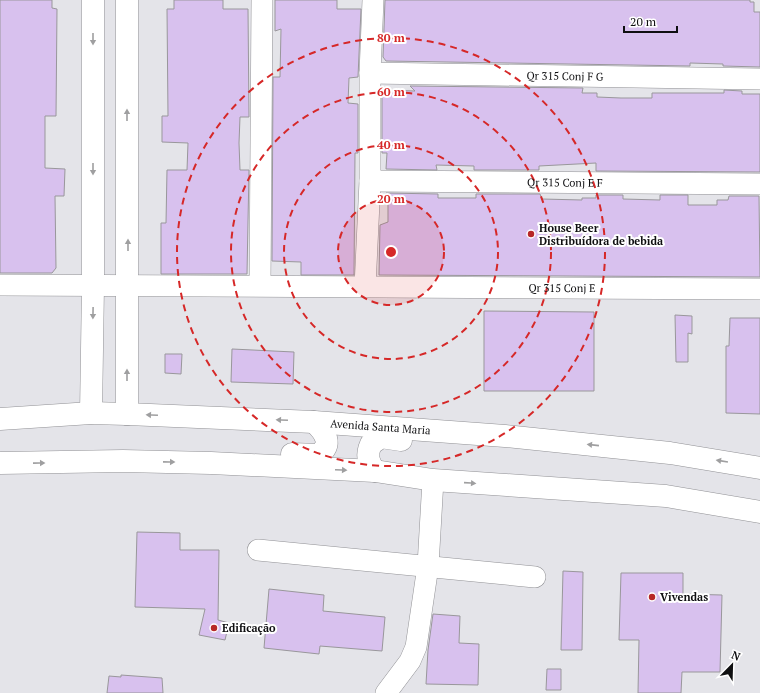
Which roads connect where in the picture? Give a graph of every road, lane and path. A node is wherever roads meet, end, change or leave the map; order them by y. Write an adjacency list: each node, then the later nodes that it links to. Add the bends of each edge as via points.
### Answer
1 (93, 0): 10 (main road, one-way to 10)
2 (127, 0): 12 (main road, one-way to 2)
3 (262, 0): 11 (street)
4 (373, 0): 5 (street)
5 (370, 73): 6 (street, Qr 315 Conj F G); 7 (street)
6 (760, 79)
7 (370, 182): 8 (street, Qr 315 Conj E F); 13 (street)
8 (760, 184)
9 (0, 285): 10 (street, Qr 315 Conj E)
10 (93, 286): 12 (street, Qr 315 Conj E); 15 (main road, one-way to 15)
11 (260, 286): 12 (street, Qr 315 Conj E); 13 (street, Qr 315 Conj E)
12 (128, 287): 16 (main road, one-way to 12)
13 (365, 287): 14 (street, Qr 315 Conj E)
14 (760, 289)
15 (91, 413): 16 (main road, Avenida Santa Maria); 17 (main road, Avenida Santa Maria)
16 (127, 414): 18 (main road, Avenida Santa Maria, one-way to 16)
17 (0, 419)
18 (314, 422): 19 (main road, Avenida Santa Maria); 21 (main road, via 321,427 328,441 325,450 318,455 241,452)
19 (505, 436): 22 (main road, Avenida Santa Maria, one-way to 19, via 670,453); 23 (main road, via 454,445 381,438 368,449 370,465)
20 (0, 463): 21 (main road, one-way to 21)
21 (211, 463): 23 (main road, one-way to 23)
22 (760, 468)
23 (376, 471): 24 (main road)
24 (433, 480): 25 (main road, one-way to 25, via 666,496); 27 (street)
25 (760, 512)
26 (258, 550): 27 (street)
27 (428, 566): 28 (street); 29 (street, via 416,647 410,661)
28 (535, 577)
29 (386, 693)

